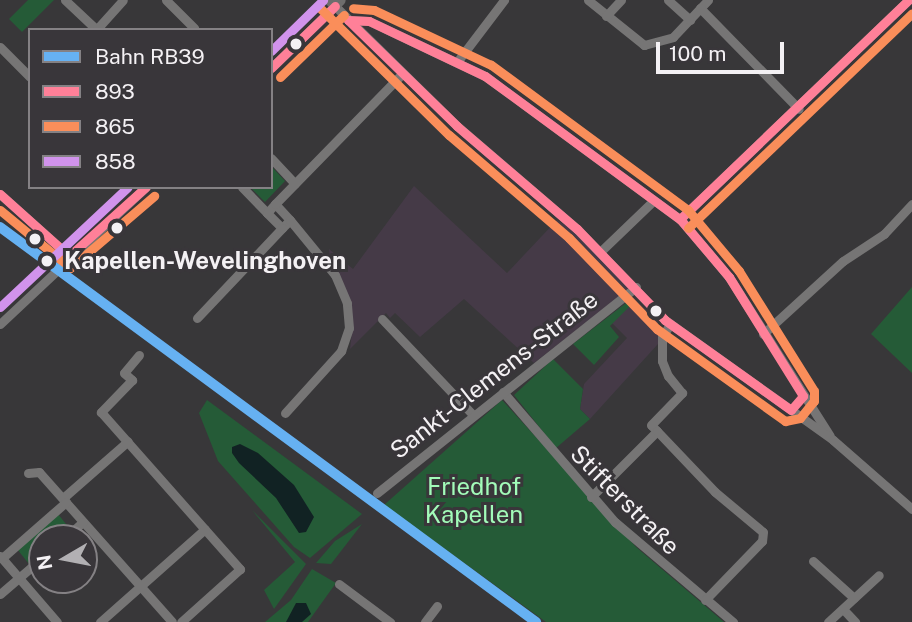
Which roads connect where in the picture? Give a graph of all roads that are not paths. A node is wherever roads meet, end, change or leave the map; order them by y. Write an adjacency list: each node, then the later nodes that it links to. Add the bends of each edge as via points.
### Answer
1 (65, 0): 15 (street)
2 (123, 0): 16 (street)
3 (166, 0): 17 (street)
4 (504, 0): 19 (street)
5 (588, 0): 12 (street)
6 (621, 0): 12 (street)
7 (668, 0): 14 (street)
8 (708, 0): 11 (street)
9 (908, 0): 23 (street)
10 (335, 2): 13 (street); 20 (street)
11 (700, 8): 14 (street); 23 (street)
12 (606, 16): 14 (street, via 643,45 668,40)
13 (348, 20): 19 (street, via 369,20 411,44); 21 (street)
14 (690, 20)
15 (95, 28)
16 (99, 28)
17 (194, 28)
18 (0, 47): 22 (street)
19 (457, 62): 29 (street, via 491,80)
20 (273, 66)
21 (402, 74): 25 (street); 36 (street)
22 (28, 75)
23 (799, 109): 33 (street)
24 (273, 161): 25 (street)
25 (295, 184): 30 (street)
26 (144, 189): 37 (street)
27 (244, 189): 32 (street)
28 (0, 194): 37 (street)
29 (653, 201): 33 (street); 36 (street)
30 (275, 204): 32 (street); 34 (street)
31 (912, 204): 43 (street, via 884,234 842,261)
32 (267, 213): 35 (street)
33 (680, 219): 43 (street, via 715,258)
34 (290, 220): 35 (street); 48 (street, via 315,245 335,275 347,303 349,328 341,351)
35 (282, 228): 39 (street)
36 (600, 252): 38 (street)
37 (69, 256): 41 (street)
38 (636, 287): 42 (street); 45 (street, Sankt-Clemens-Straße)
39 (197, 318)
40 (382, 319): 49 (street)
41 (1, 320)
42 (670, 324): 47 (street); 50 (street, via 662,337 662,361 667,376 682,393 650,425)
43 (763, 334): 46 (street)
44 (139, 355): 52 (street, via 124,373 132,380 101,412)
45 (503, 392): 49 (street, Sankt-Clemens-Straße); 55 (street, Stifterstraße)
46 (803, 396): 47 (street); 51 (street)
47 (791, 410): 51 (street)
48 (285, 413)
49 (473, 415): 54 (street, Sankt-Clemens-Straße)
50 (657, 432): 55 (street); 70 (street, via 715,492 763,532 762,541)
51 (833, 440): 57 (street)
52 (128, 441): 56 (street); 60 (street)
53 (28, 472): 56 (street, via 39,472)
54 (377, 493)
55 (591, 497): 70 (street, Stifterstraße, via 647,553)
56 (64, 500): 58 (street); 61 (street)
57 (912, 509)
58 (83, 522): 59 (street); 67 (street)
59 (81, 524)
60 (205, 529): 67 (street); 76 (street, via 240,569)
61 (1, 557): 65 (street)
62 (813, 561): 69 (street)
63 (28, 570): 65 (street)
64 (879, 575): 69 (street)
65 (19, 578): 68 (street); 73 (street)
66 (339, 584): 77 (street)
67 (140, 586): 74 (street); 75 (street)
68 (0, 594)
69 (854, 598): 72 (street)
70 (705, 600): 79 (street, Stifterstraße)
71 (437, 606): 78 (street)
72 (843, 609): 80 (street); 81 (street)
73 (57, 622)
74 (100, 622)
75 (172, 622)
76 (181, 622)
77 (390, 622)
78 (425, 622)
79 (733, 622)
80 (828, 622)
81 (855, 622)

